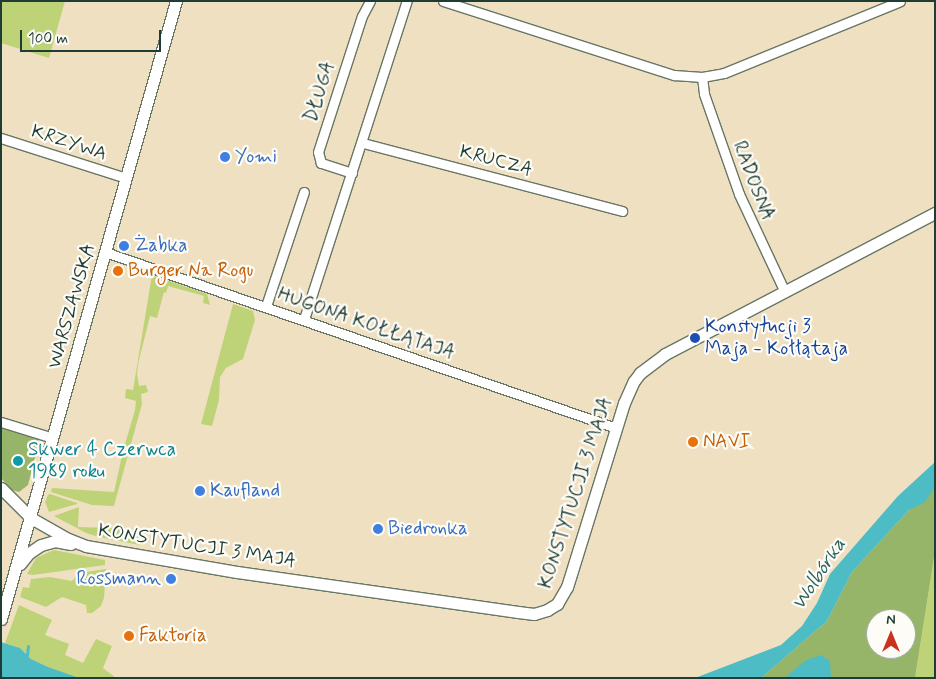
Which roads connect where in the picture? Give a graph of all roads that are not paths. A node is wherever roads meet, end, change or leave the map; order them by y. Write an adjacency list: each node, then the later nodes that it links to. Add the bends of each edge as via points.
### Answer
1 (176, 1): 10 (street, WARSZAWSKA)
2 (370, 1): 9 (street, DŁUGA, via 362,16 318,152 321,163)
3 (407, 1): 8 (street)
4 (443, 1): 6 (street, via 674,75)
5 (900, 1): 6 (street, via 724,73)
6 (702, 77): 15 (street, RADOSNA, via 704,94 739,194)
7 (1, 138): 10 (street, KRZYWA)
8 (362, 143): 9 (street); 12 (street, KRUCZA)
9 (352, 173): 17 (street)
10 (126, 178): 14 (street, WARSZAWSKA)
11 (304, 192): 16 (street)
12 (622, 211)
13 (935, 212): 15 (street, KONSTYTUCJI 3 MAJA)
14 (105, 252): 16 (street, HUGONA KOŁŁĄTAJA); 20 (street, WARSZAWSKA)
15 (785, 292): 19 (street, KONSTYTUCJI 3 MAJA, via 647,366 628,391)
16 (266, 306): 17 (street, HUGONA KOŁŁĄTAJA)
17 (304, 319): 19 (street, HUGONA KOŁŁĄTAJA)
18 (1, 422): 20 (street)
19 (616, 428): 23 (street, KONSTYTUCJI 3 MAJA, via 566,587 557,604 534,614 237,572)
20 (53, 438): 22 (street, WARSZAWSKA)
21 (1, 488): 22 (street, KONSTYTUCJI 3 MAJA)
22 (31, 518): 23 (street, KONSTYTUCJI 3 MAJA); 24 (street, WARSZAWSKA)
23 (86, 546): 24 (street, via 55,541 41,545 29,553)
24 (16, 572): 25 (street, WARSZAWSKA)
25 (1, 619)

